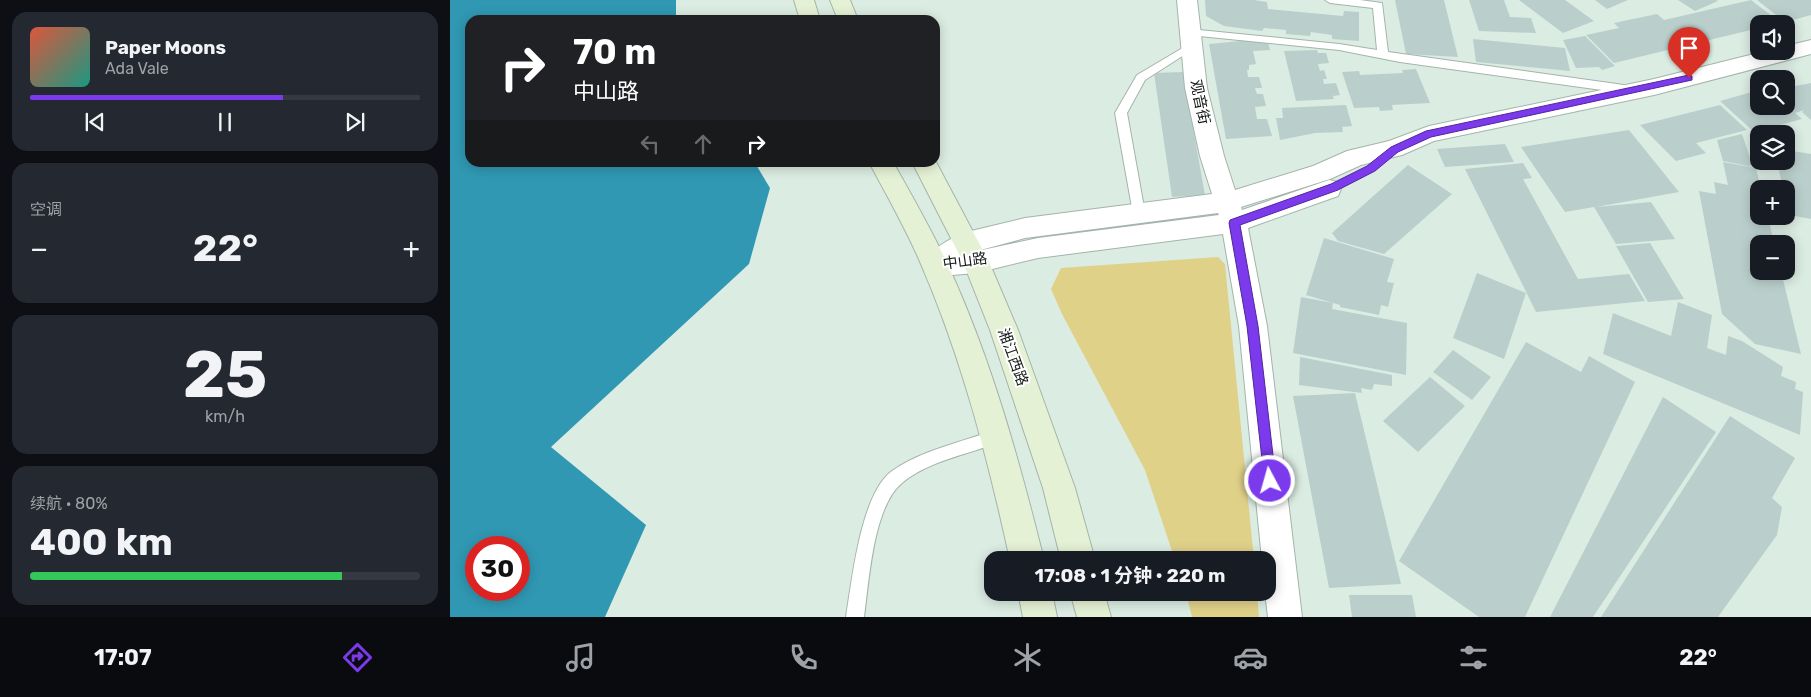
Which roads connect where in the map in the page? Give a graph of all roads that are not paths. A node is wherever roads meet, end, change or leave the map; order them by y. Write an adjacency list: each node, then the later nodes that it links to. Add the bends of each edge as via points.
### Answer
1 (804, 0): 5 (main road)
2 (840, 0): 6 (main road)
3 (1187, 0): 7 (street, 观音街)
4 (1330, 0): 9 (lane, via 1378,5)
5 (808, 15)
6 (846, 15)
7 (1190, 39): 9 (lane, via 1338,47); 13 (lane, via 1141,78 1121,112); 14 (street, 观音街, via 1196,88)
8 (1811, 47): 10 (street, 中山路)
9 (1383, 55): 10 (lane)
10 (1636, 91): 14 (street, 中山路, via 1429,134 1394,149 1371,168 1334,187)
11 (884, 167): 16 (main road)
12 (927, 167): 15 (main road, 湘江西路)
13 (1139, 213): 14 (street, 中山路); 15 (street, 中山路, via 1025,228)
14 (1230, 213): 15 (street, 中山路, via 1038,248); 25 (street, 观音街, via 1253,326)
15 (972, 252): 16 (street, 中山路); 19 (main road, 湘江西路, via 1004,330 1059,488)
16 (935, 265): 17 (main road, via 966,346)
17 (995, 437): 18 (main road); 22 (lane, via 913,468 890,482 876,513)
18 (1025, 551)
19 (1076, 551)
20 (1037, 601): 23 (main road)
21 (1090, 601): 24 (main road)
22 (855, 617)
23 (1040, 617)
24 (1094, 617)
25 (1285, 617)

